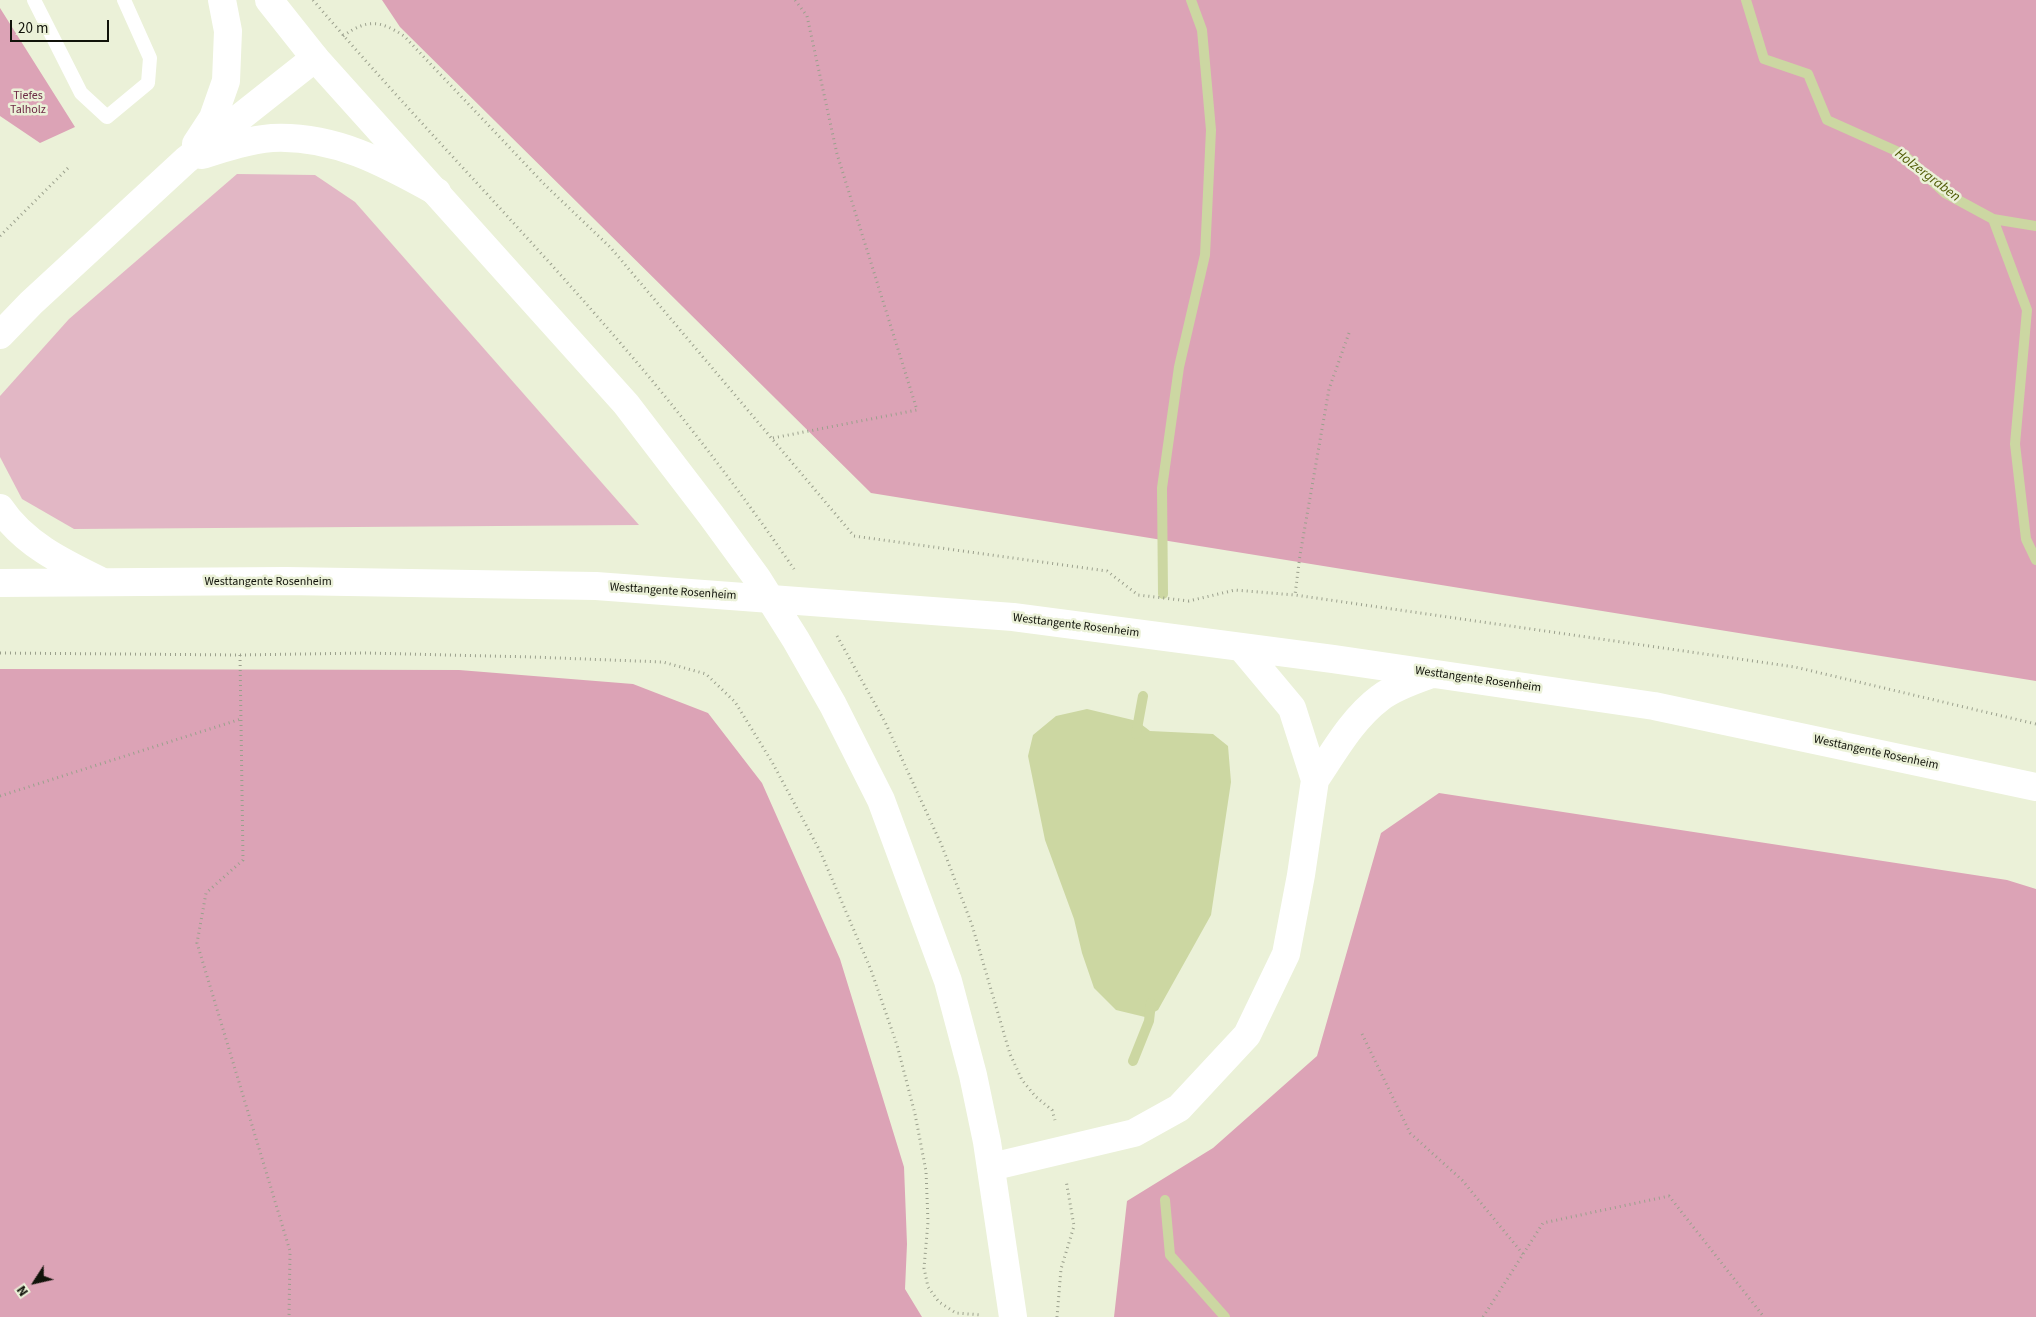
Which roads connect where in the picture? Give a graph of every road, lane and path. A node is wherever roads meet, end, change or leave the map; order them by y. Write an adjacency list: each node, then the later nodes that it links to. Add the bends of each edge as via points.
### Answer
1 (34, 0): 2 (lane, via 81,93 108,117 148,83 150,58)
2 (124, 0)
3 (222, 0): 9 (main road, via 228,31 226,81 213,118)
4 (269, 0): 8 (main road)
5 (313, 0): 7 (path)
6 (795, 0): 15 (path, via 807,16 837,154 917,410)
7 (344, 36): 15 (path, via 372,22 388,25 404,36 545,185 611,248); 17 (path, via 622,345)
8 (315, 58): 9 (main road); 11 (main road)
9 (186, 160): 11 (main road, via 237,144 272,138 312,140 359,152); 14 (main road)
10 (70, 166): 12 (path)
11 (437, 192): 33 (main road, via 626,404 757,578 833,705 881,800 948,982 973,1075)
12 (0, 236)
13 (1348, 334): 20 (path, via 1329,388)
14 (0, 335)
15 (773, 438): 20 (path, via 854,536 1107,571 1138,596 1189,601 1235,590)
16 (0, 508): 19 (main road, via 30,541 58,560)
17 (756, 514)
18 (0, 583): 19 (main road, Westtangente Rosenheim)
19 (104, 583): 21 (main road, Westtangente Rosenheim, via 286,581 596,586 1013,617)
20 (1294, 595): 27 (path, via 1796,667)
21 (1241, 647): 24 (main road, Westtangente Rosenheim); 28 (main road, via 1292,708)
22 (0, 653): 23 (path)
23 (240, 655): 25 (path); 35 (path, via 365,653 542,657 663,662 706,674 736,702 772,762 820,851 871,970 915,1114 926,1171 928,1222 924,1268 928,1286 938,1302 956,1313)
24 (1432, 674): 28 (main road, via 1380,698 1352,726); 29 (main road, Westtangente Rosenheim, via 1654,706)
25 (241, 719): 30 (path); 36 (path, via 243,860 206,893 197,943 290,1252)
26 (885, 722): 32 (path, via 942,846 972,925 1010,1054 1022,1080 1052,1110)
27 (2036, 724)
28 (1315, 780): 32 (main road, via 1286,954 1247,1035 1180,1108 1134,1133)
29 (2036, 787)
30 (0, 796)
31 (1362, 1034): 34 (path, via 1410,1134 1462,1180)
32 (1062, 1152): 33 (main road); 37 (path, via 1074,1226 1061,1269)
33 (991, 1167): 35 (main road)
34 (1523, 1254): 38 (path); 39 (path, via 1543,1223 1669,1196)
35 (1013, 1316)
36 (288, 1317)
37 (1057, 1317)
38 (1483, 1317)
39 (1764, 1317)

